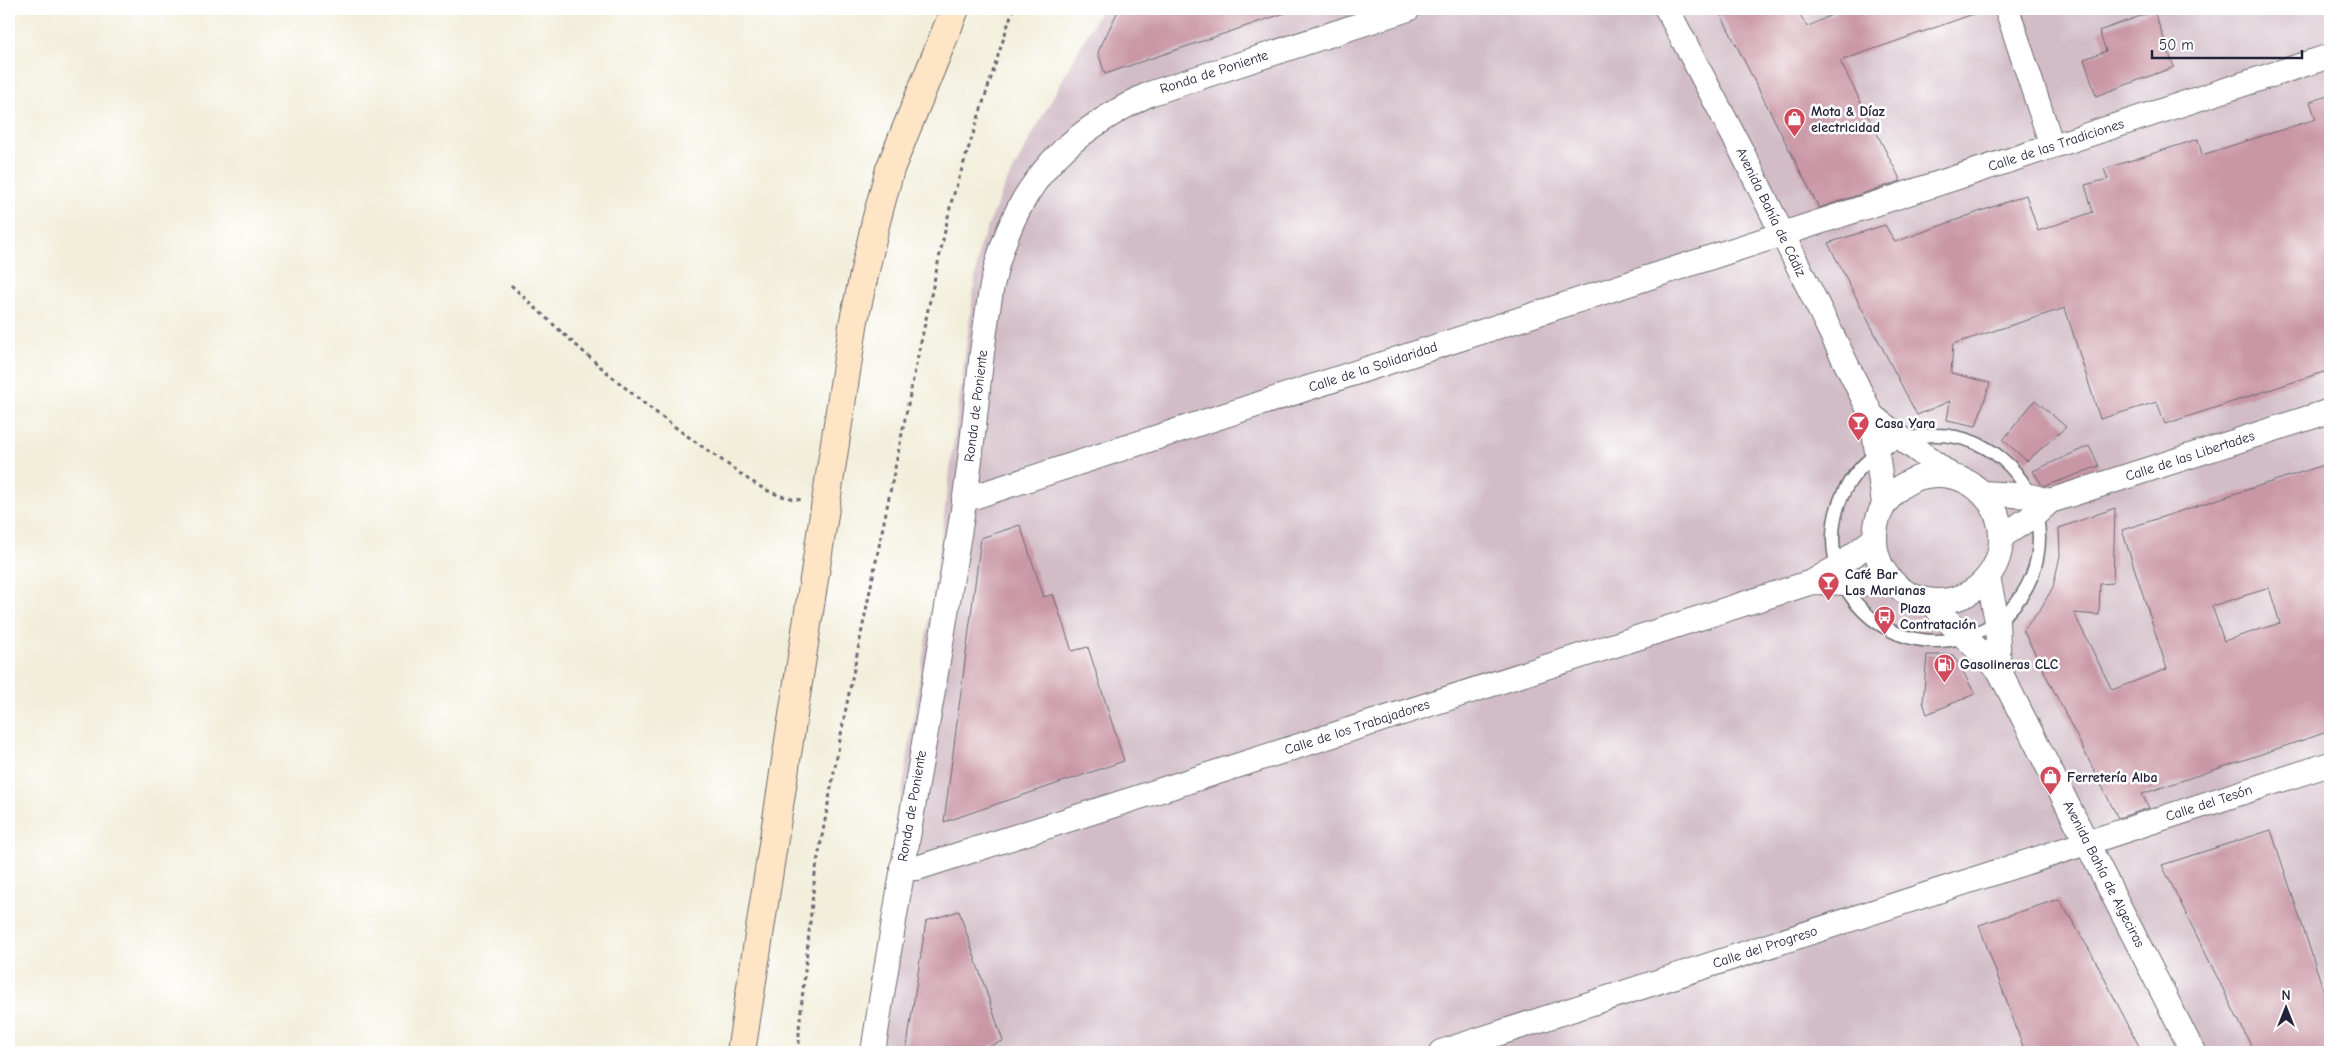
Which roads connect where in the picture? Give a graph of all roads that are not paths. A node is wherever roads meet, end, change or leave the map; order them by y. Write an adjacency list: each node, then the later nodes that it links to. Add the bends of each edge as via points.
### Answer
1 (955, 9): 29 (main road, via 890,169 854,320)
2 (1408, 9): 14 (street, Ronda de Poniente, via 1149,94 1114,111 1071,141 1035,180 1008,230 991,281)
3 (1668, 9): 7 (street, Avenida Bahía de Cádiz)
4 (2007, 9): 6 (street)
5 (2330, 56): 6 (street, Calle de las Tradiciones)
6 (2052, 146): 7 (street, Calle de las Tradiciones)
7 (1781, 234): 9 (street, Avenida Bahía de Cádiz); 14 (street, Calle de la Solidaridad)
8 (2330, 411): 16 (street, Calle de las Libertades)
9 (1872, 416): 10 (street, Avenida Bahía de Cádiz); 11 (street, Avenida Bahía de Cádiz)
10 (1903, 440): 11 (lane); 12 (street, Avenida Bahía de Cádiz); 16 (lane, via 1944,435 1974,442 2012,468)
11 (1876, 454): 15 (street, Avenida Bahía de Cádiz); 19 (lane, via 1851,480 1838,507 1833,537)
12 (1953, 476): 13 (street); 15 (street, via 1936,474 1915,479 1897,490)
13 (1983, 493): 16 (street, Calle de las Libertades); 17 (street, via 1994,509)
14 (964, 500): 28 (street, Ronda de Poniente)
15 (1884, 504): 18 (street)
16 (2039, 504): 17 (street, Calle de las Libertades); 23 (lane, via 2039,545 2032,574 2018,600)
17 (2001, 537): 20 (street, via 1997,562)
18 (1874, 539): 19 (street); 21 (street, via 1882,569)
19 (1840, 574): 21 (street, Calle de los Trabajadores); 24 (lane, via 1861,608 1894,631 1932,640); 28 (street, Calle de los Trabajadores, via 917,868)
20 (1988, 576): 22 (street, via 1971,592 1952,600); 23 (street, Avenida Bahía de Algeciras)
21 (1894, 584): 22 (street, via 1911,596)
22 (1930, 601): 24 (street, Avenida Bahía de Algeciras)
23 (1997, 621): 24 (lane); 25 (street, Avenida Bahía de Algeciras)
24 (1964, 636): 25 (street, Avenida Bahía de Algeciras)
25 (2000, 670): 27 (street, Avenida Bahía de Algeciras)
26 (2330, 764): 27 (street, Calle del Tesón)
27 (2088, 842): 31 (street, Calle del Progreso); 32 (street, Avenida Bahía de Algeciras)
28 (902, 867): 30 (street, Ronda de Poniente)
29 (741, 1052)
30 (873, 1052)
31 (1441, 1052)
32 (2193, 1052)

